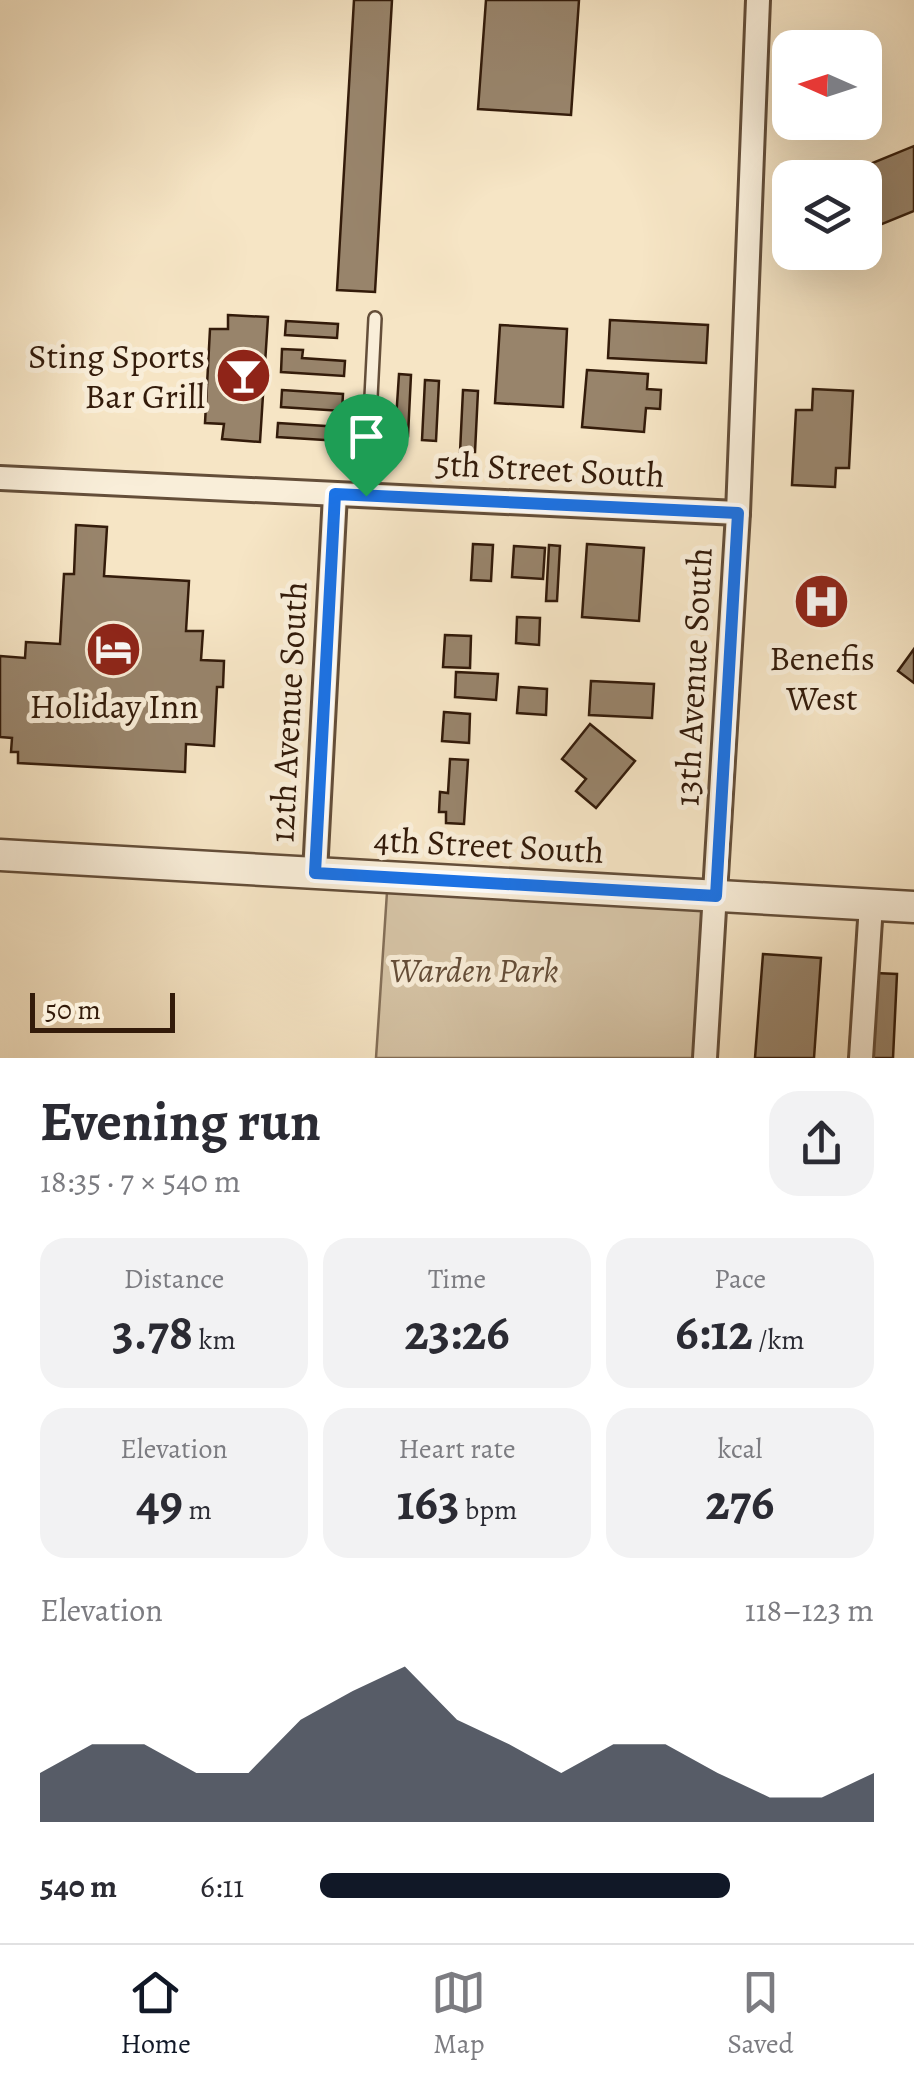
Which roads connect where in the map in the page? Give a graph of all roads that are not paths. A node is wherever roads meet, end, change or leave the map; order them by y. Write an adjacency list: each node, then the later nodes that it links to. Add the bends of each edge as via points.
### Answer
1 (758, 0): 6 (street, 13th Avenue South)
2 (375, 318): 5 (lane)
3 (0, 478): 4 (street, 5th Street South)
4 (335, 494): 5 (street, 5th Street South); 8 (street, 12th Avenue South)
5 (366, 496): 6 (street, 5th Street South)
6 (738, 513): 9 (street, 13th Avenue South)
7 (0, 855): 8 (street, 4th Street South)
8 (315, 873): 9 (street, 4th Street South)
9 (716, 896): 10 (street, 4th Street South); 12 (street, 13th Avenue South)
10 (871, 905): 11 (street, 4th Street South); 13 (street)
11 (914, 907)
12 (705, 1058)
13 (861, 1058)

